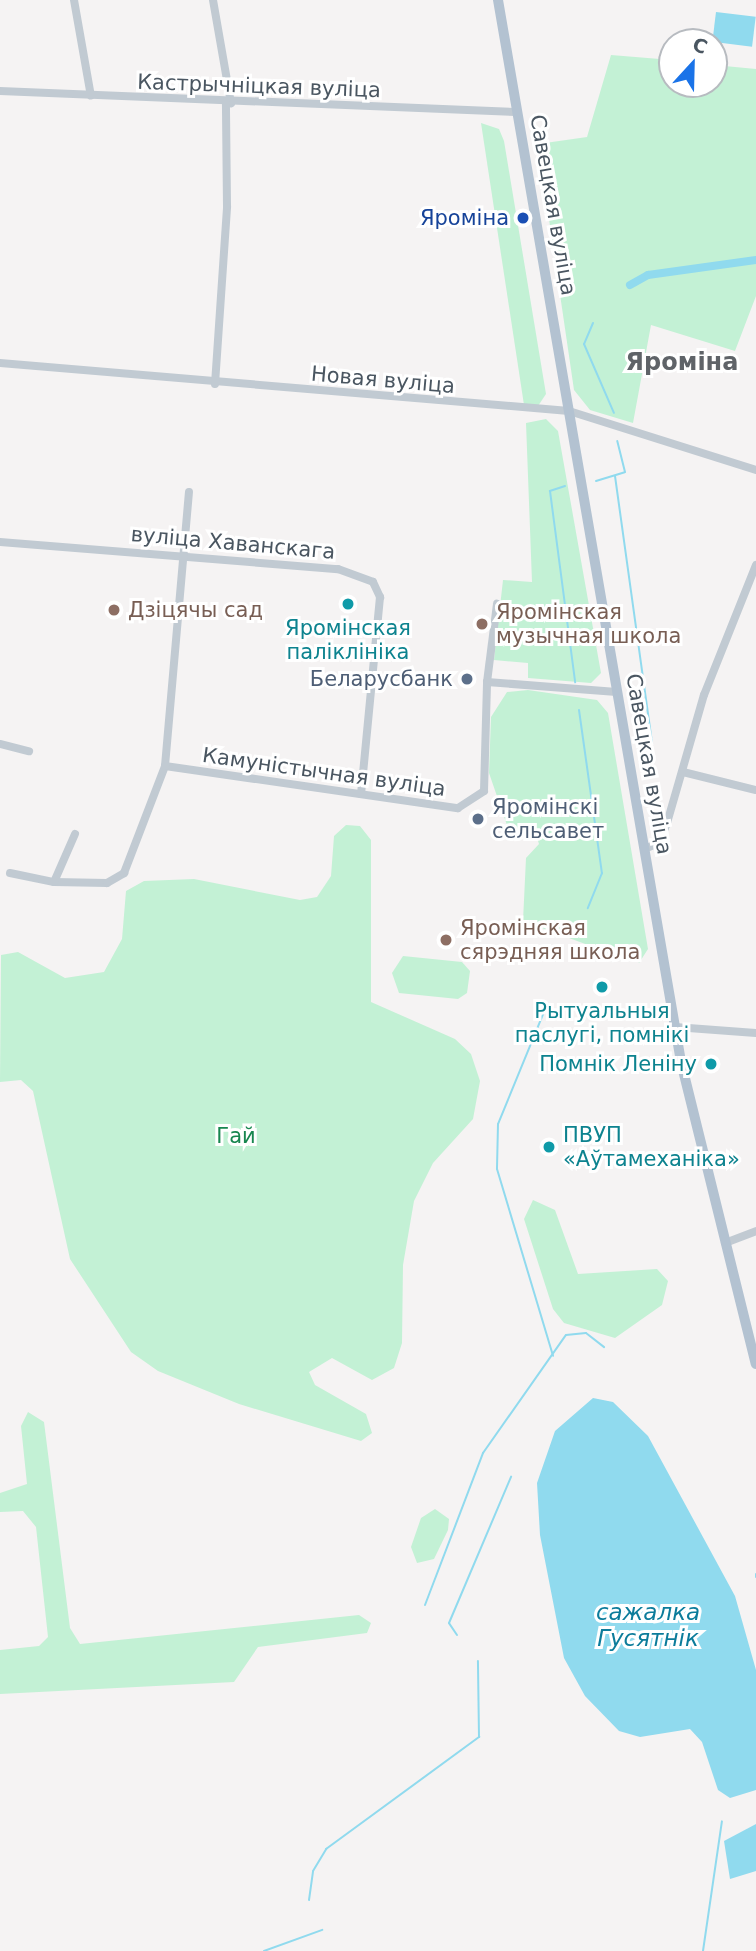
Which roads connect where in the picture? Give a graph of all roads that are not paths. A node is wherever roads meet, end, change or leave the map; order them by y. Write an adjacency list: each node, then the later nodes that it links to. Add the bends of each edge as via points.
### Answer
1 (74, 0): 5 (street)
2 (213, 0): 6 (street)
3 (498, 0): 7 (main road, Савецкая вуліца)
4 (0, 91): 5 (street, Кастрычніцкая вуліца)
5 (91, 96): 6 (street, Кастрычніцкая вуліца)
6 (228, 103): 7 (street, Кастрычніцкая вуліца); 9 (street, via 227,206)
7 (517, 112): 10 (main road, Савецкая вуліца)
8 (0, 363): 9 (street, Новая вуліца)
9 (215, 384): 10 (street, Новая вуліца)
10 (569, 411): 11 (street, Новая вуліца); 18 (main road, Савецкая вуліца)
11 (756, 470)
12 (189, 492): 14 (street)
13 (0, 542): 14 (street, вуліца Хаванскага)
14 (184, 556): 21 (street); 24 (street, вуліца Хаванскага, via 338,569 373,582 380,597)
15 (756, 565): 22 (street, via 714,665)
16 (497, 604): 17 (street, Камуністычная вуліца)
17 (487, 682): 18 (street); 24 (street, Камуністычная вуліца, via 484,791 471,802 433,808)
18 (617, 692): 26 (main road, Савецкая вуліца)
19 (0, 744): 20 (street)
20 (29, 751)
21 (166, 766): 24 (street, Камуністычная вуліца); 28 (street, via 124,873 107,883)
22 (683, 772): 23 (street); 26 (street, via 659,843)
23 (756, 790)
24 (361, 794)
25 (75, 834): 28 (street)
26 (644, 849): 29 (main road, Савецкая вуліца)
27 (10, 873): 28 (street)
28 (54, 882)
29 (675, 1027): 30 (street); 32 (main road, Савецкая вуліца)
30 (756, 1033)
31 (756, 1231): 32 (street)
32 (725, 1243): 33 (main road, Савецкая вуліца)
33 (756, 1364)

